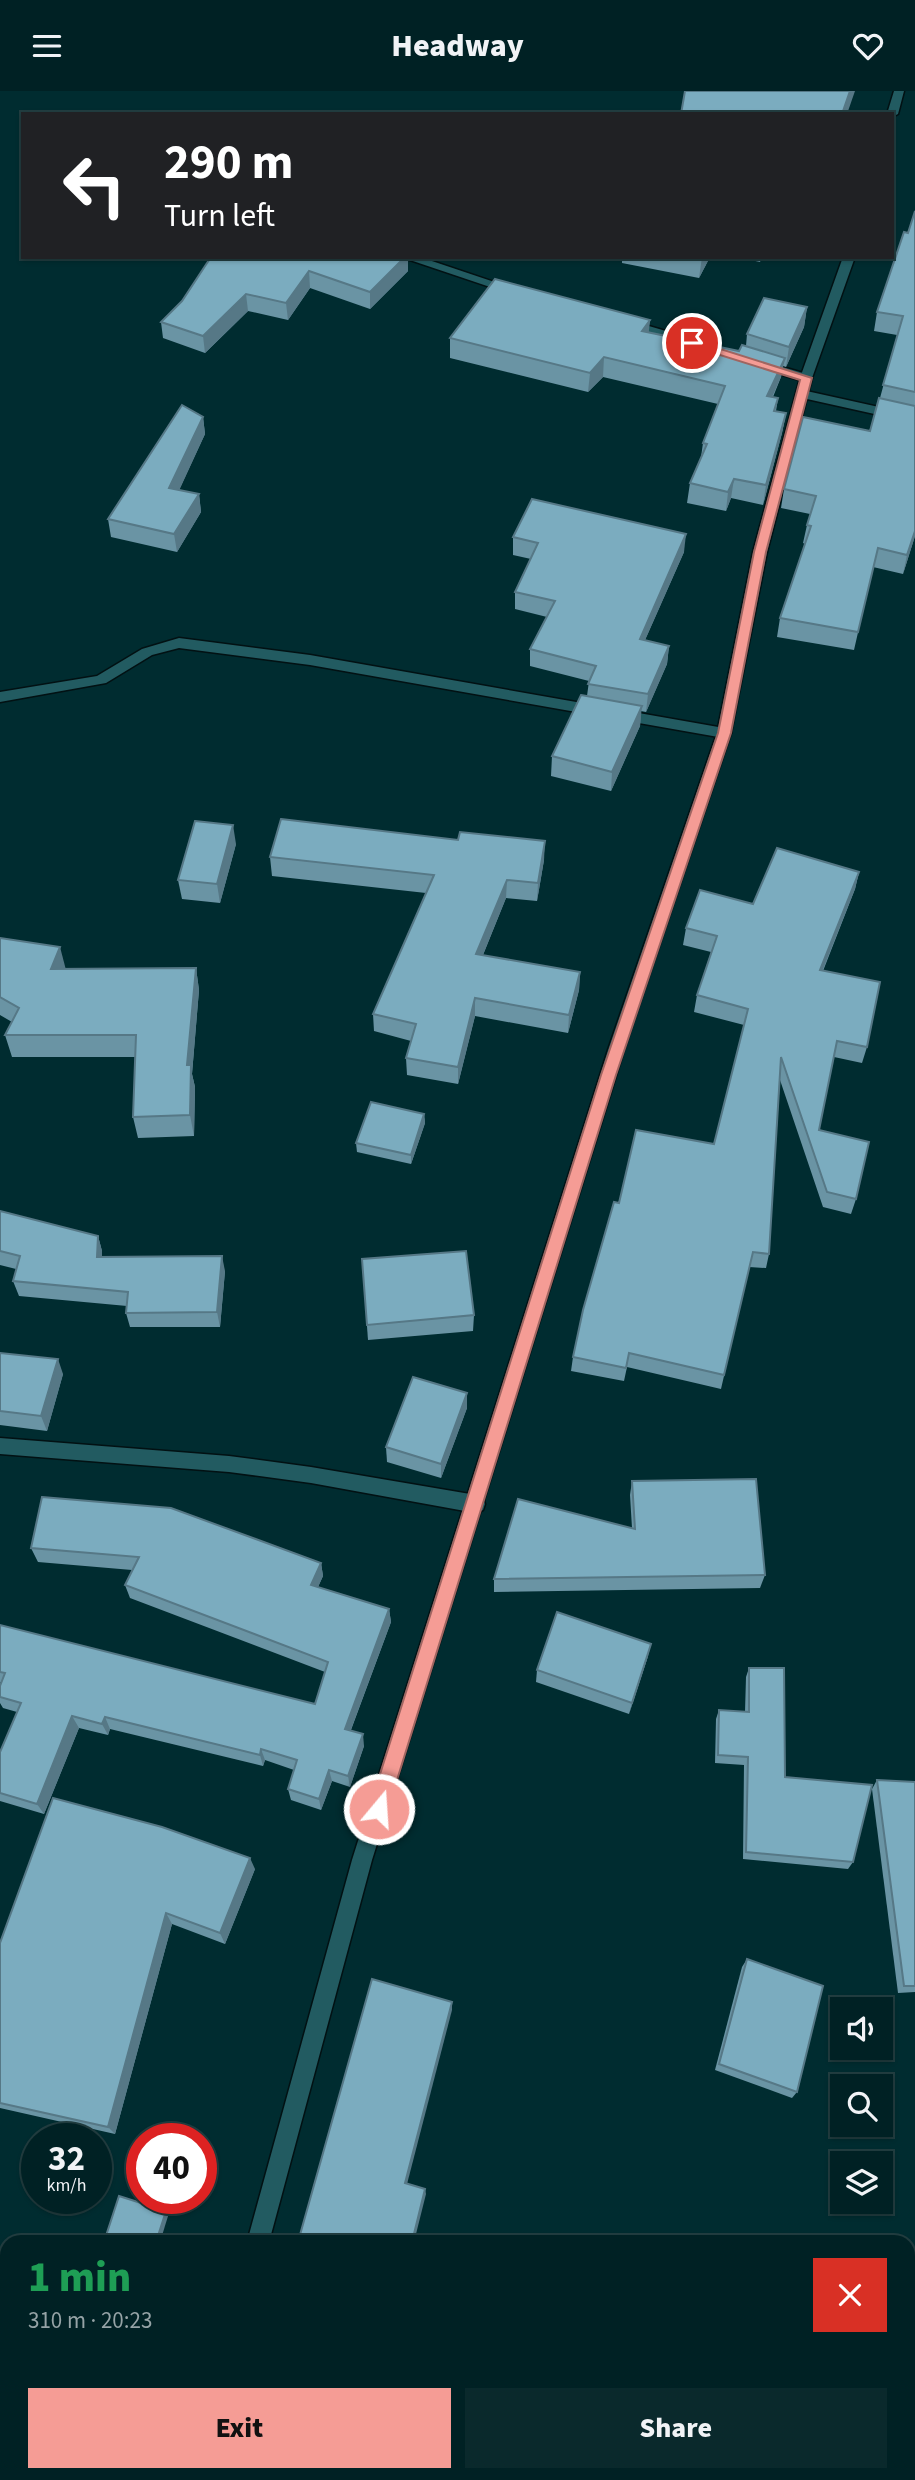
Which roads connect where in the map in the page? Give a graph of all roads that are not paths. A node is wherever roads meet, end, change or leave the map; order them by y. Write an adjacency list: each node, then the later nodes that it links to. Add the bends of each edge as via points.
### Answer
1 (899, 91): 2 (street)
2 (893, 112)
3 (413, 259): 5 (street)
4 (848, 259): 9 (street)
5 (525, 294)
6 (613, 319): 7 (street)
7 (705, 347)
8 (743, 359): 9 (street)
9 (804, 386): 10 (street); 12 (street, via 760,552)
10 (915, 419)
11 (0, 697): 12 (street, via 101,680 147,652 179,643 310,660)
12 (724, 733): 14 (street, via 617,1050)
13 (0, 1446): 14 (street, via 243,1466)
14 (476, 1504): 15 (street, via 362,1860)
15 (260, 2235)

